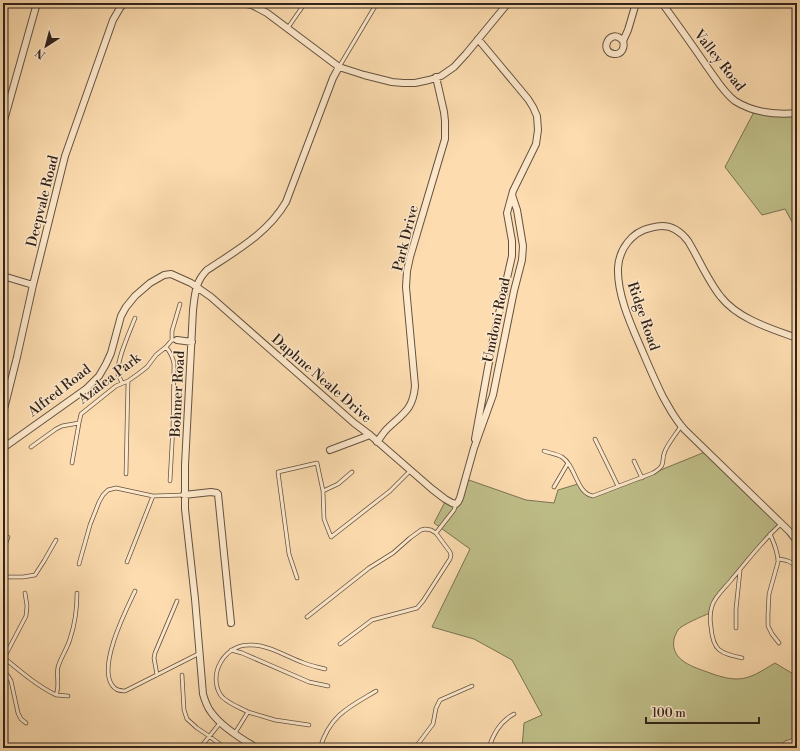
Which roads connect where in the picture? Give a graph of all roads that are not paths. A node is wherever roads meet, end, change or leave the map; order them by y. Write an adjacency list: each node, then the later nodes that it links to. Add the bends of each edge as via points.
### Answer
1 (37, 3): 15 (street)
2 (124, 3): 18 (street, Deepvale Road, via 113,20 65,156)
3 (241, 3): 9 (street, via 260,9)
4 (305, 3): 9 (lane)
5 (377, 3): 12 (lane)
6 (508, 3): 10 (street)
7 (636, 3): 11 (street)
8 (662, 3): 14 (street, Valley Road, via 731,97 760,111)
9 (287, 29): 12 (street)
10 (478, 39): 13 (street, via 454,67); 16 (street, Umdoni Road, via 528,99 536,116 536,144)
11 (623, 41)
12 (340, 67): 13 (street, via 392,82 415,83); 19 (street, Bohmer Road, via 333,78 280,213 256,236 207,270)
13 (436, 77): 33 (street, Park Drive, via 444,112 445,139 407,271 406,287 415,393 406,412 387,428)
14 (797, 113)
15 (3, 124)
16 (512, 195): 36 (street, Umdoni Road, via 507,213 513,250 493,340); 36 (street, Umdoni Road, via 523,246 522,260 493,395)
17 (3, 276): 18 (street)
18 (33, 285): 28 (street, Deepvale Road)
19 (196, 287): 24 (street, Bohmer Road); 31 (street, Daphne Neale Drive, via 211,297); 35 (street, Alfred Road, via 171,274 157,278 142,289 121,316 111,353 99,376 86,389)
20 (180, 304): 23 (lane, via 172,332)
21 (134, 318): 27 (lane, via 119,366 118,375)
22 (797, 338): 30 (street, Ridge Road, via 754,321 725,302 684,235 676,230 663,226 642,230 633,236 619,260 620,290 631,326 652,375)
23 (174, 340): 24 (street); 25 (lane, Azalea Park)
24 (192, 342): 50 (street, Bohmer Road)
25 (166, 348): 26 (lane, Azalea Park); 46 (lane, via 171,352 174,364)
26 (128, 381): 27 (lane, Azalea Park); 44 (lane)
27 (122, 383): 29 (lane, Azalea Park, via 81,414)
28 (3, 413)
29 (79, 423): 34 (lane, via 62,426); 40 (lane, Azalea Park)
30 (681, 426): 45 (lane, via 664,452 659,470); 53 (street, Ridge Road)
31 (370, 435): 33 (street, Daphne Neale Drive); 37 (street)
32 (595, 439): 47 (lane)
33 (377, 442): 42 (street, Daphne Neale Drive)
34 (31, 447)
35 (3, 448)
36 (474, 448): 52 (street, Umdoni Road)
37 (330, 450)
38 (544, 451): 41 (lane, via 562,457)
39 (634, 460): 45 (lane)
40 (72, 463)
41 (568, 463): 47 (lane, via 583,490 589,495 593,496); 48 (lane)
42 (410, 470): 49 (lane, via 390,491 331,537 324,519); 52 (street, Daphne Neale Drive, via 445,499)
43 (352, 472): 49 (lane, via 338,484)
44 (126, 474)
45 (642, 478): 47 (lane)
46 (170, 481)
47 (618, 486)
48 (554, 487)
49 (323, 490): 66 (lane, via 317,464 278,472 289,554)
50 (184, 495): 51 (lane); 72 (street, via 211,492 218,494); 77 (street, Bohmer Road)
51 (153, 496): 61 (lane); 62 (lane, via 116,488 108,490 99,502)
52 (456, 504): 54 (lane)
53 (781, 523): 55 (lane); 58 (street, Ridge Road)
54 (436, 532): 71 (lane, via 421,530); 75 (lane, via 451,555 423,601 417,608 372,620)
55 (770, 534): 60 (lane); 64 (lane)
56 (8, 537): 59 (lane)
57 (56, 540): 65 (lane, via 35,575)
58 (797, 541)
59 (3, 551)
60 (778, 559): 63 (lane, via 789,561); 74 (lane, via 769,594 768,626)
61 (127, 562)
62 (79, 564)
63 (797, 568)
64 (740, 569): 73 (lane); 79 (lane, via 714,602 711,625 714,645 724,653)
65 (3, 577)
66 (297, 578)
67 (135, 592): 82 (lane, via 116,632 108,674 110,682 115,688 125,691)
68 (25, 593): 78 (lane, via 26,616)
69 (78, 593): 87 (lane, via 77,613 58,669)
70 (177, 601): 82 (lane, via 155,653)
71 (307, 617)
72 (231, 623)
73 (736, 628)
74 (779, 643)
75 (340, 644)
76 (231, 650): 80 (lane, via 245,645 264,647 305,664); 84 (lane, via 309,682); 89 (lane, via 220,662 218,670 217,684 220,695)
77 (200, 653): 82 (lane); 91 (street, Bohmer Road, via 205,702)
78 (3, 657): 87 (lane)
79 (742, 658)
80 (325, 669)
81 (3, 670): 92 (lane, via 11,681 18,713)
82 (157, 675)
83 (182, 675): 95 (lane, via 184,710 187,718)
84 (328, 686)
85 (472, 686): 102 (lane, via 440,700 434,724)
86 (376, 691): 101 (lane, via 351,705 332,722)
87 (56, 695): 88 (lane)
88 (68, 696)
89 (248, 712): 93 (lane, via 275,720); 94 (lane)
90 (514, 714): 103 (lane, via 501,723)
91 (220, 722): 94 (street, Bohmer Road); 95 (lane)
92 (26, 723)
93 (309, 725)
94 (235, 733): 100 (street, Bohmer Road)
95 (209, 736): 98 (lane); 99 (lane)
96 (144, 746): 97 (lane)
97 (154, 748)
98 (200, 748)
99 (225, 748)
100 (257, 748)
101 (320, 748)
102 (415, 748)
103 (489, 748)

